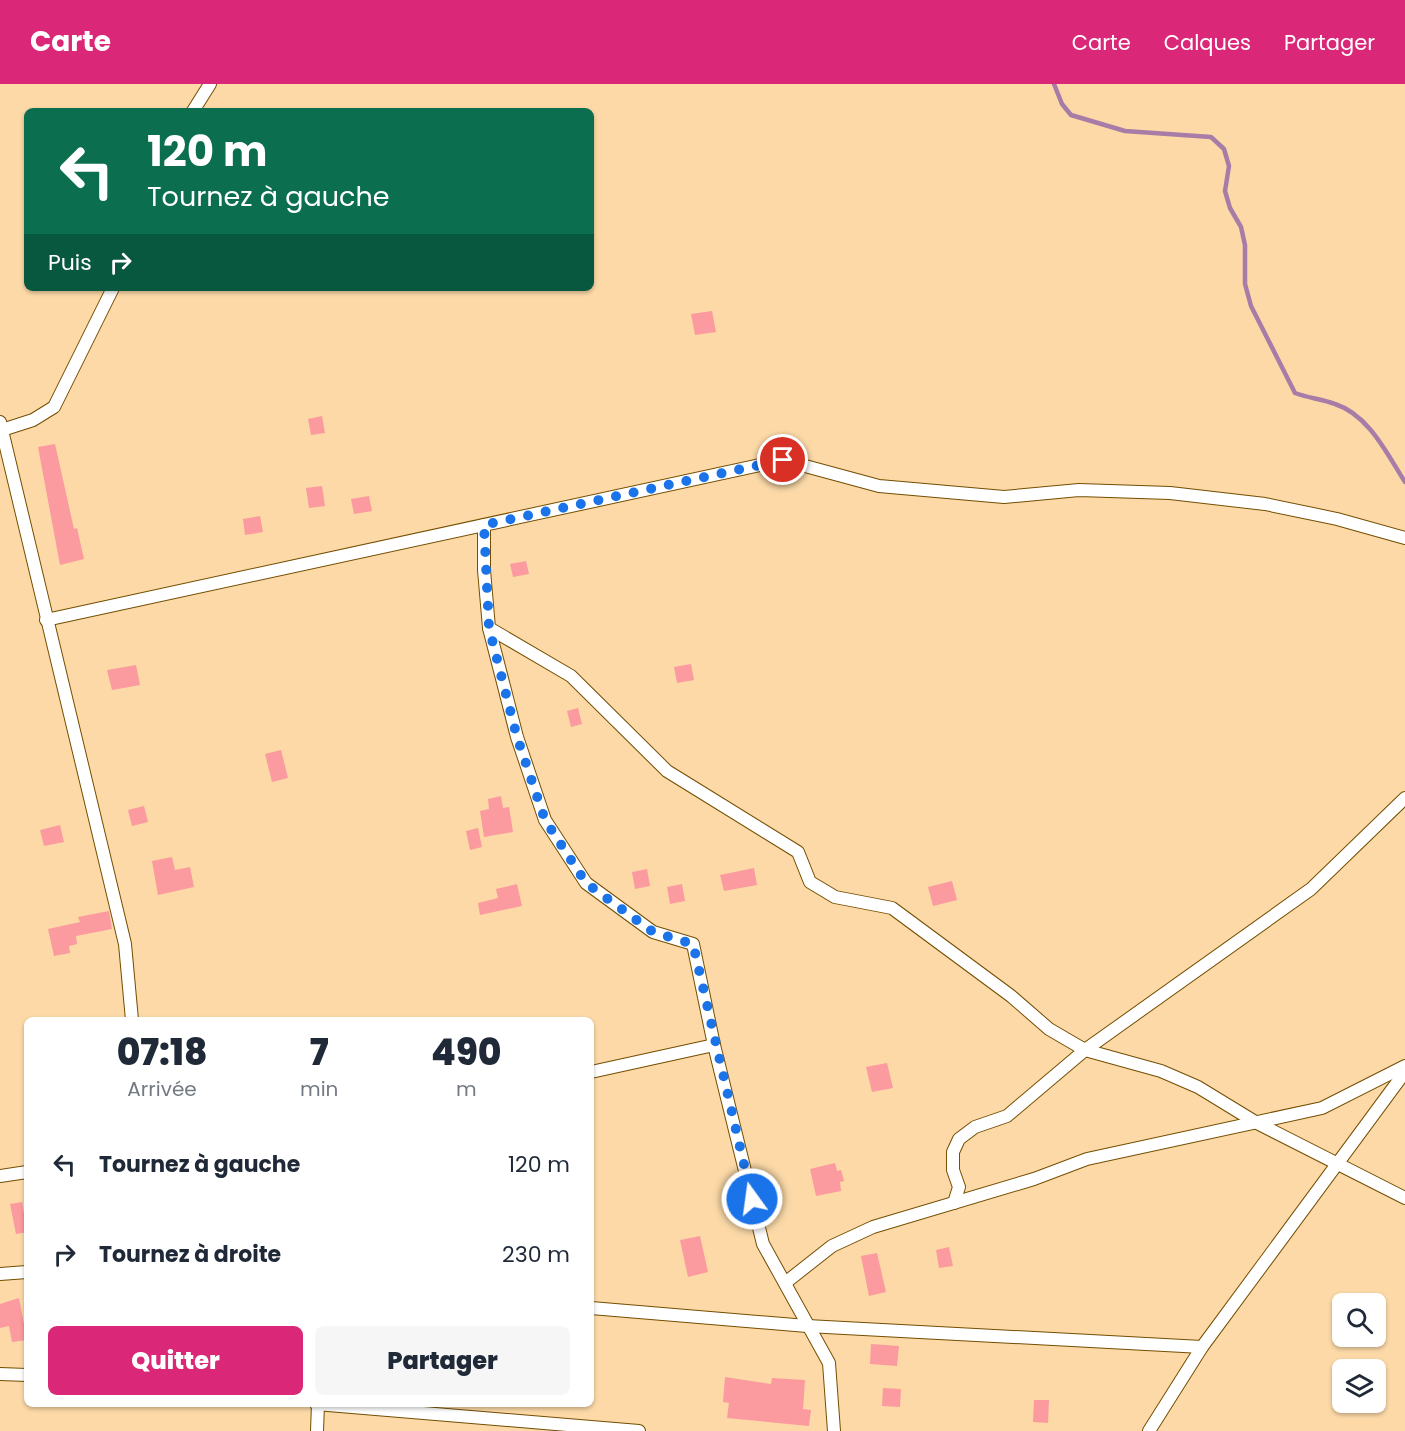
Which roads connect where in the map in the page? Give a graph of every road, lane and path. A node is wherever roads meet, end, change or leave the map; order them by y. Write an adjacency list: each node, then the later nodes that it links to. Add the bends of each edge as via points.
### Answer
1 (210, 84): 2 (street)
2 (195, 108)
3 (112, 291): 4 (street, via 54,407 33,420)
4 (1, 426): 7 (street)
5 (484, 525): 6 (street, via 783,460 879,486 1004,497 1090,490 1170,493 1265,504); 7 (street); 8 (street)
6 (1405, 538)
7 (46, 620): 10 (street, via 125,944)
8 (489, 628): 11 (street, via 517,737 545,820 586,883 653,932 693,944); 12 (street, via 571,676 667,771 798,852 810,882 835,897 892,908 1049,1029)
9 (1405, 798): 12 (street, via 1311,889)
10 (132, 1017)
11 (714, 1045): 14 (street); 24 (street, via 763,1244)
12 (1085, 1050): 16 (street, via 1161,1071 1198,1087); 21 (street, via 1007,1116 975,1127 959,1139 953,1152 953,1170 959,1187)
13 (1405, 1066): 16 (street, via 1322,1108)
14 (594, 1071)
15 (1405, 1072): 17 (street)
16 (1257, 1123): 17 (street); 21 (street, via 1087,1159)
17 (1337, 1165): 20 (street); 27 (street)
18 (24, 1172): 19 (street)
19 (0, 1176)
20 (1405, 1198)
21 (954, 1203): 24 (street, via 873,1227 832,1246)
22 (24, 1272): 23 (street)
23 (0, 1274)
24 (785, 1283): 26 (street)
25 (594, 1308): 26 (street)
26 (807, 1326): 27 (street); 35 (street, via 829,1363)
27 (1202, 1347): 36 (street)
28 (0, 1374): 29 (street)
29 (24, 1375)
30 (317, 1407): 33 (street)
31 (348, 1407): 32 (street)
32 (567, 1428): 34 (street)
33 (317, 1431)
34 (639, 1431)
35 (834, 1431)
36 (1149, 1431)

